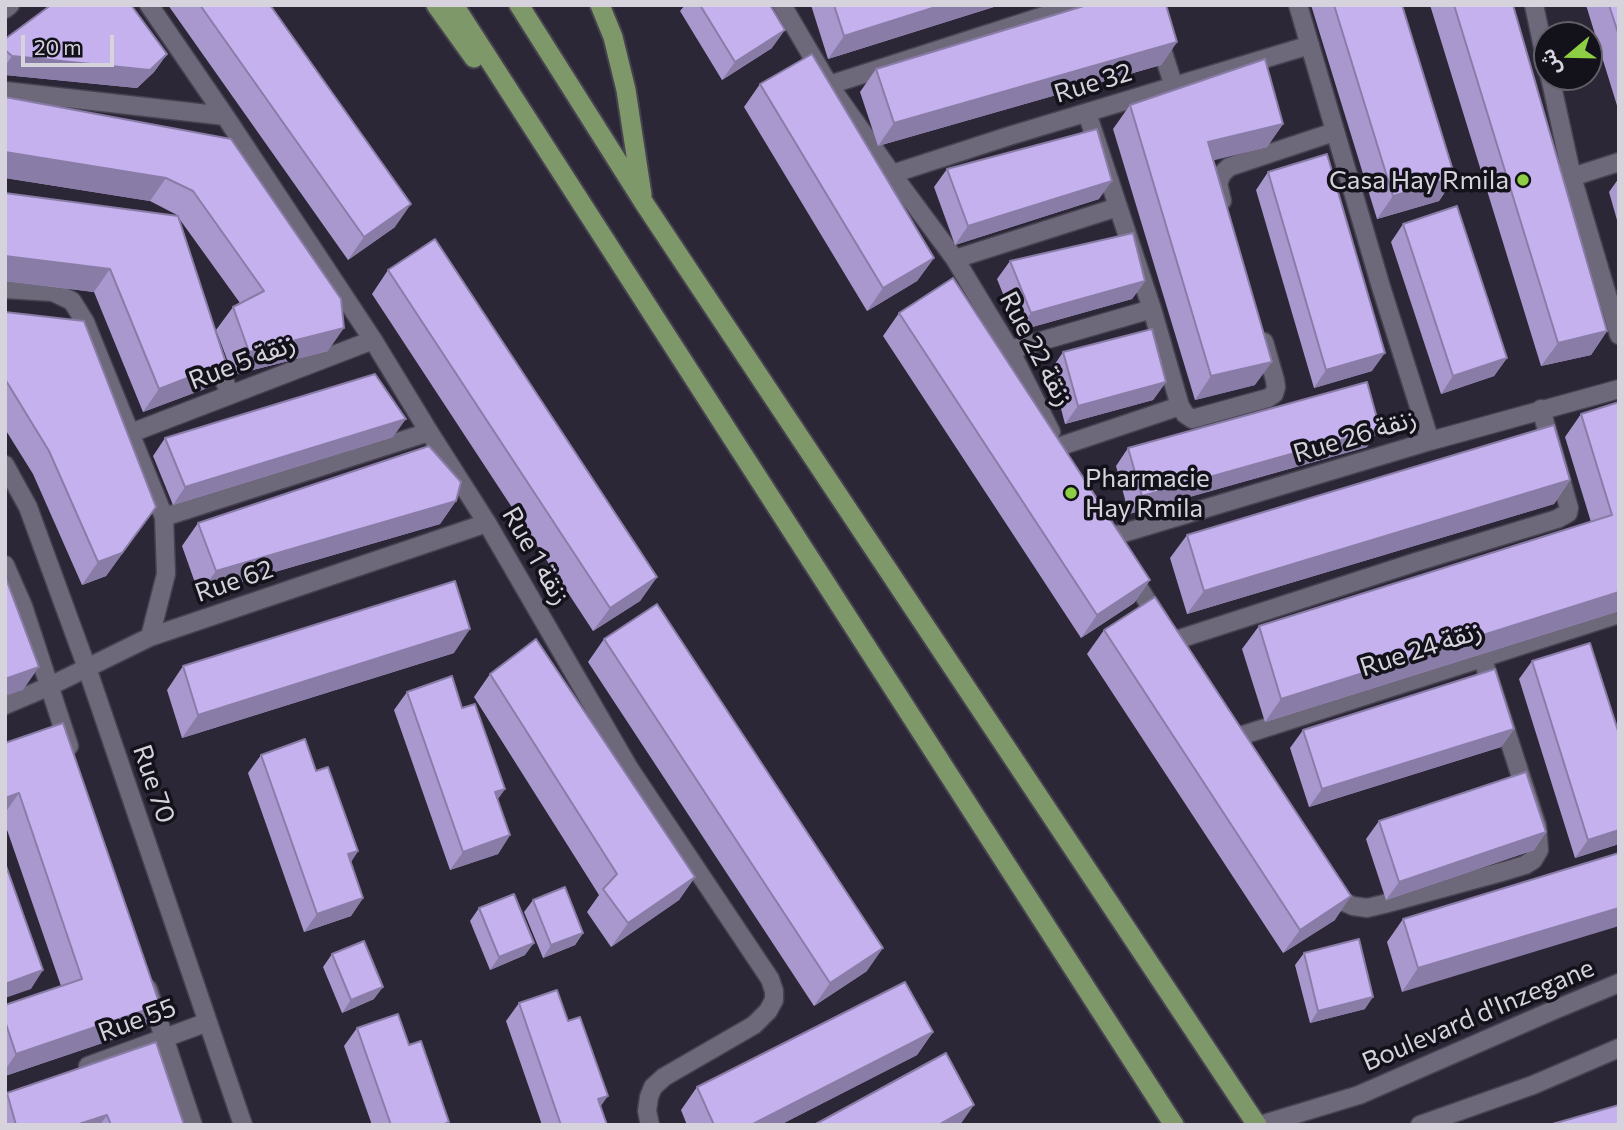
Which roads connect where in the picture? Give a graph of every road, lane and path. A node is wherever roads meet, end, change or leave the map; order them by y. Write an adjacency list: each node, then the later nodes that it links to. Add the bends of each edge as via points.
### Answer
1 (9, 5): 11 (street)
2 (149, 5): 18 (street, Rue 1 زنقة)
3 (436, 5): 25 (highway)
4 (454, 5): 25 (highway)
5 (519, 5): 23 (highway)
6 (600, 5): 23 (highway, via 626,90)
7 (782, 5): 13 (street, Rue 22 زنقة)
8 (1078, 5): 13 (street)
9 (1148, 5): 14 (street)
10 (1298, 5): 12 (street)
11 (5, 9)
12 (1310, 45): 14 (street, Rue 32); 19 (street)
13 (828, 85): 21 (street, Rue 22 زنقة)
14 (1174, 87): 17 (street, Rue 32)
15 (5, 91): 18 (street)
16 (1552, 91): 22 (street)
17 (1087, 113): 21 (street, Rue 32); 24 (street)
18 (225, 116): 33 (street, Rue 1 زنقة)
19 (1334, 131): 26 (street, via 1229,167 1218,183); 41 (street)
20 (1619, 162): 22 (street)
21 (892, 174): 27 (street, Rue 22 زنقة)
22 (1572, 177): 31 (street)
23 (644, 203): 65 (highway)
24 (1118, 207): 27 (street); 29 (street)
25 (587, 212): 64 (highway)
26 (1228, 222)
27 (955, 259): 34 (street, Rue 22 زنقة)
28 (5, 289): 40 (street, via 52,292 72,301)
29 (1152, 309): 34 (street); 37 (street)
30 (1260, 328): 37 (street, via 1275,380 1274,394 1192,419)
31 (1619, 335)
32 (207, 338): 36 (street)
33 (373, 340): 36 (street, Rue 5 زنقة); 39 (street, Rue 1 زنقة)
34 (1010, 350): 37 (street, Rue 22 زنقة, via 1061,453)
35 (1619, 389): 38 (street, Rue 26 زنقة)
36 (230, 394): 40 (street, Rue 5 زنقة)
37 (1180, 406)
38 (1541, 409): 41 (street, Rue 26 زنقة); 41 (street, Rue 26 زنقة, via 1568,513 1177,646 1110,543)
39 (429, 432): 43 (street); 44 (street, Rue 1 زنقة)
40 (131, 433): 43 (street)
41 (1430, 440)
42 (5, 465): 49 (street, Rue 70, via 28,507)
43 (164, 517): 47 (street, via 166,574)
44 (487, 523): 47 (street, Rue 62); 63 (street, Rue 1 زنقة, via 629,768 774,991 768,1011 754,1026 653,1087 647,1111)
45 (5, 565): 50 (street)
46 (1619, 614): 48 (street, Rue 24 زنقة)
47 (150, 637): 49 (street, Rue 62)
48 (1482, 657): 52 (street, Rue 24 زنقة); 54 (street, via 1537,826 1539,850 1534,860 1360,908 1343,902)
49 (87, 668): 50 (street, Rue 62); 57 (street, Rue 70)
50 (50, 686): 51 (street, Rue 62); 53 (street)
51 (5, 705)
52 (1240, 736)
53 (75, 765)
54 (1322, 874)
55 (143, 973): 58 (street)
56 (1619, 983): 65 (street, Boulevard d'Inzegane, via 1359,1095)
57 (208, 1022): 58 (street, Rue 55); 62 (street, Rue 70)
58 (164, 1038): 60 (street, Rue 55); 61 (street)
59 (1619, 1048): 66 (street)
60 (66, 1073)
61 (193, 1125)
62 (243, 1125)
63 (650, 1125)
64 (1174, 1125)
65 (1258, 1125)
66 (1420, 1125)

